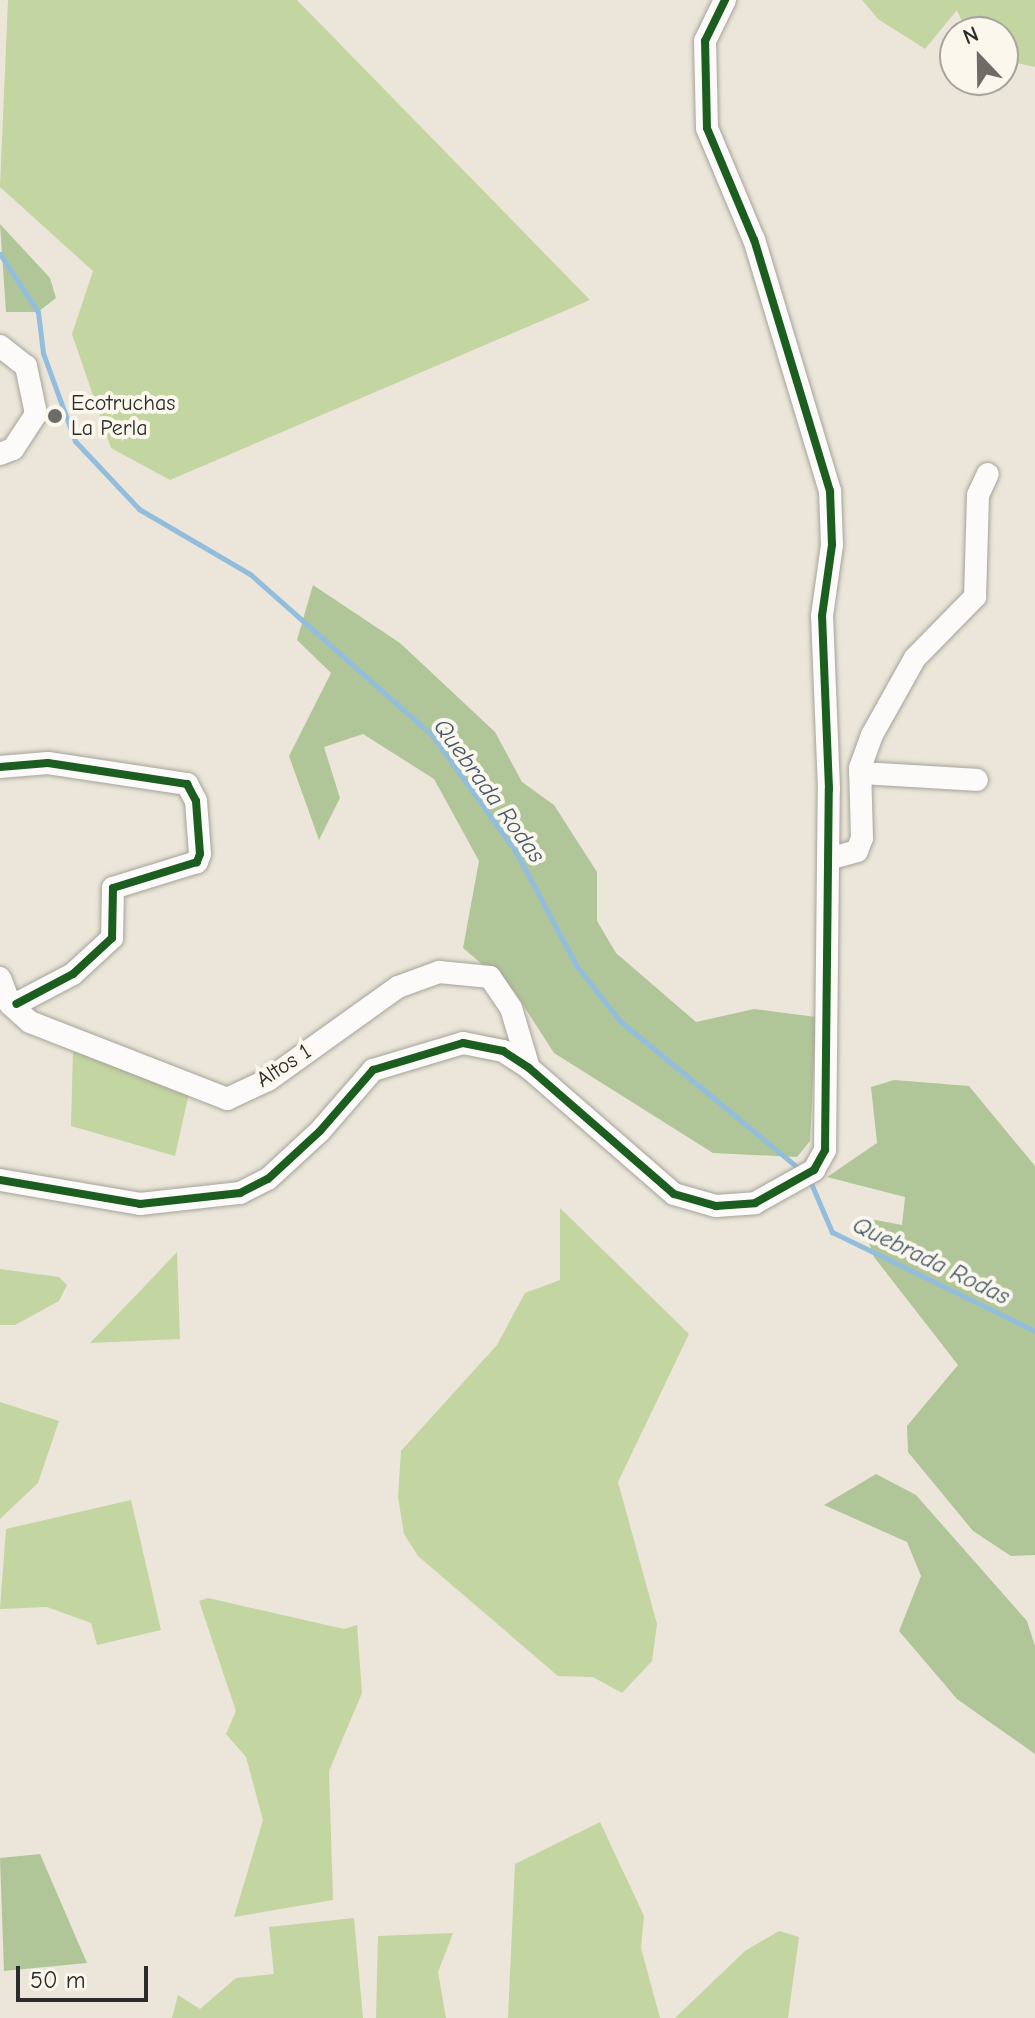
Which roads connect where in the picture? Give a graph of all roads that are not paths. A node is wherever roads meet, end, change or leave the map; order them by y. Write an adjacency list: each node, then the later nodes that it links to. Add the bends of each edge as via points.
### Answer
1 (725, 0): 8 (street, via 705,41 707,128 754,240 830,491 832,545 822,616)
2 (0, 346): 3 (street, via 26,366 36,414 13,449)
3 (0, 454)
4 (988, 474): 6 (street, via 978,495 975,597 915,658 872,735)
5 (0, 767): 10 (street, via 48,763 187,784 196,801 200,854 197,862 113,888 112,938 73,974)
6 (860, 773): 7 (street); 8 (street, via 862,838 857,851)
7 (977, 780)
8 (828, 859): 11 (street, via 825,1150 808,1175 755,1203 716,1206 674,1194)
9 (0, 978): 10 (street, Altos 1)
10 (16, 1004): 11 (street, Altos 1, via 30,1022 227,1099 268,1080 398,987 439,972 490,977 511,1008)
11 (529, 1068): 12 (street, via 503,1051 463,1043 373,1070 268,1179 210,1201 140,1204)
12 (0, 1180)

